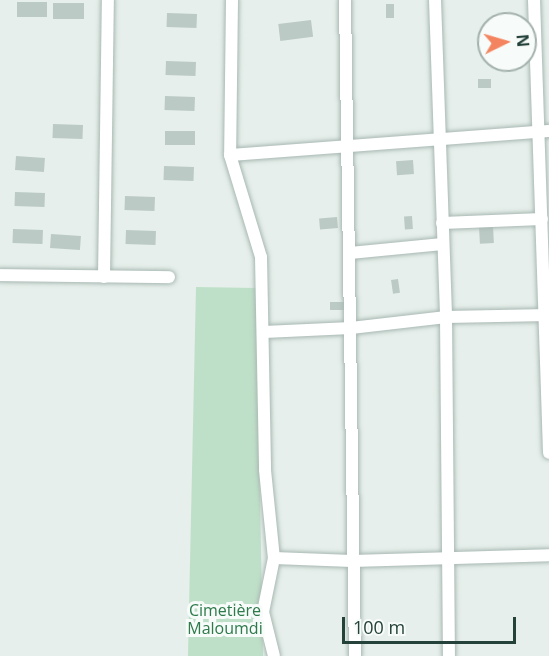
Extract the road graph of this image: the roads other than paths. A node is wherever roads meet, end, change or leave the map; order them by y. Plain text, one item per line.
1 (108, 0) edge
2 (232, 0) edge
3 (345, 0) edge
4 (435, 0) edge
5 (534, 0) edge
6 (543, 57) edge
7 (544, 131) edge
8 (438, 137) junction
9 (347, 145) junction
10 (230, 155) junction
11 (442, 223) junction
12 (544, 226) edge
13 (443, 244) junction
14 (350, 253) junction
15 (0, 275) edge
16 (104, 277) junction
17 (169, 277) dead end
18 (547, 315) edge
19 (446, 317) junction
20 (351, 328) junction
21 (264, 332) junction
22 (548, 412) edge
23 (549, 453) edge
24 (549, 555) edge
25 (448, 557) junction
26 (274, 558) junction
27 (351, 561) junction
28 (274, 656) edge
29 (355, 656) edge
30 (448, 656) edge

1 - 16 street
2 - 10 street
3 - 9 street
4 - 8 street
5 - 6 street
6 - 7 street
7 - 8 street
7 - 12 street
8 - 9 street
8 - 11 street
9 - 10 street
9 - 14 street
10 - 21 street
11 - 12 street
11 - 13 street
12 - 18 street
13 - 14 street
13 - 19 street
14 - 20 street
15 - 16 street
16 - 17 street
18 - 19 street
18 - 22 street
19 - 20 street
19 - 25 street
20 - 21 street
20 - 27 street
21 - 26 street
22 - 23 street
24 - 25 street
25 - 27 street
25 - 30 street
26 - 27 street
26 - 28 street
27 - 29 street

